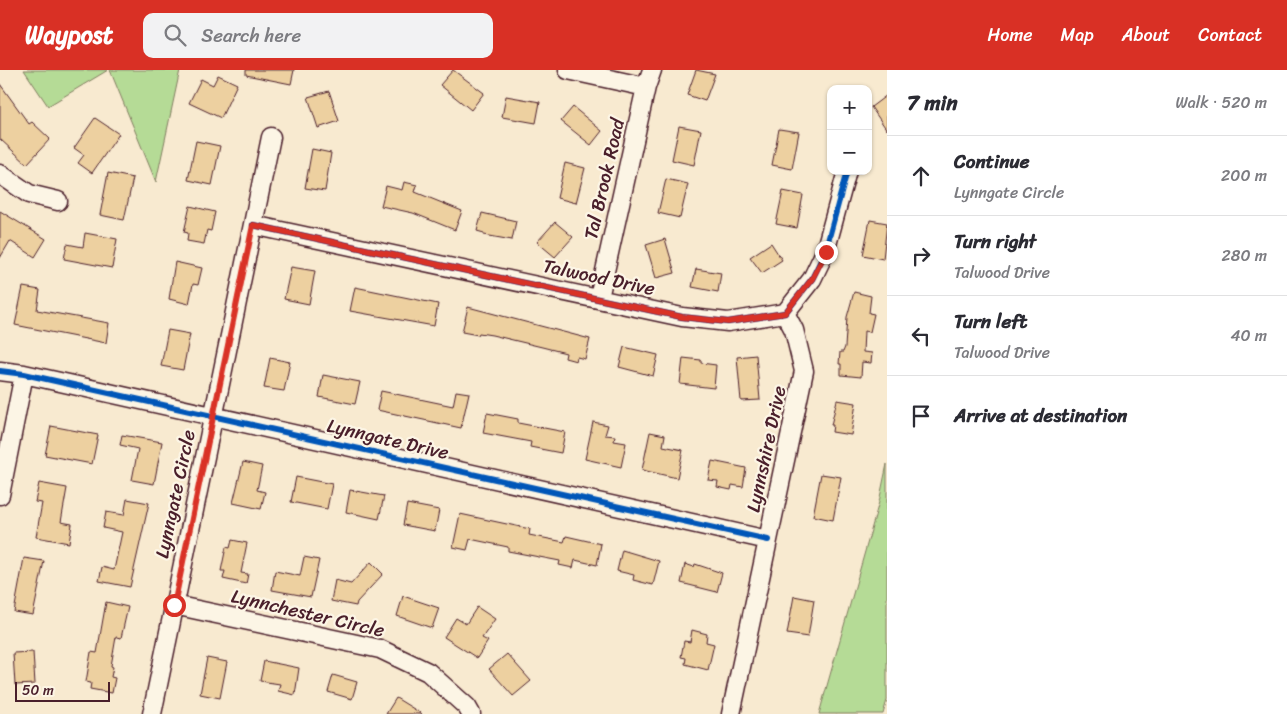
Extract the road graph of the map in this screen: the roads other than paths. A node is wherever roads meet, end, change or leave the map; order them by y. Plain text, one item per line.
1 (568, 70) edge
2 (652, 70) edge
3 (646, 87) junction
4 (271, 137) dead end
5 (0, 174) edge
6 (845, 175) edge
7 (58, 201) dead end
8 (253, 225) junction
9 (599, 298) junction
10 (785, 313) junction
11 (0, 371) edge
12 (24, 374) junction
13 (213, 416) junction
14 (0, 495) edge
15 (768, 540) junction
16 (174, 605) junction
17 (152, 714) edge
18 (472, 714) edge
19 (731, 714) edge

1 - 3 street
2 - 3 street, Tal Brook Road
3 - 9 street, Tal Brook Road
4 - 8 street, Lynngate Circle
5 - 7 street
6 - 10 street
8 - 9 street, Talwood Drive
8 - 13 street, Lynngate Circle
9 - 10 street, Talwood Drive
10 - 15 street, Lynnshire Drive
11 - 12 street, Lynngate Drive
12 - 13 street, Lynngate Drive
12 - 14 street
13 - 15 street, Lynngate Drive
13 - 16 street, Lynngate Circle
15 - 19 street, Lynnshire Drive
16 - 17 street, Lynngate Circle
16 - 18 street, Lynnchester Circle

